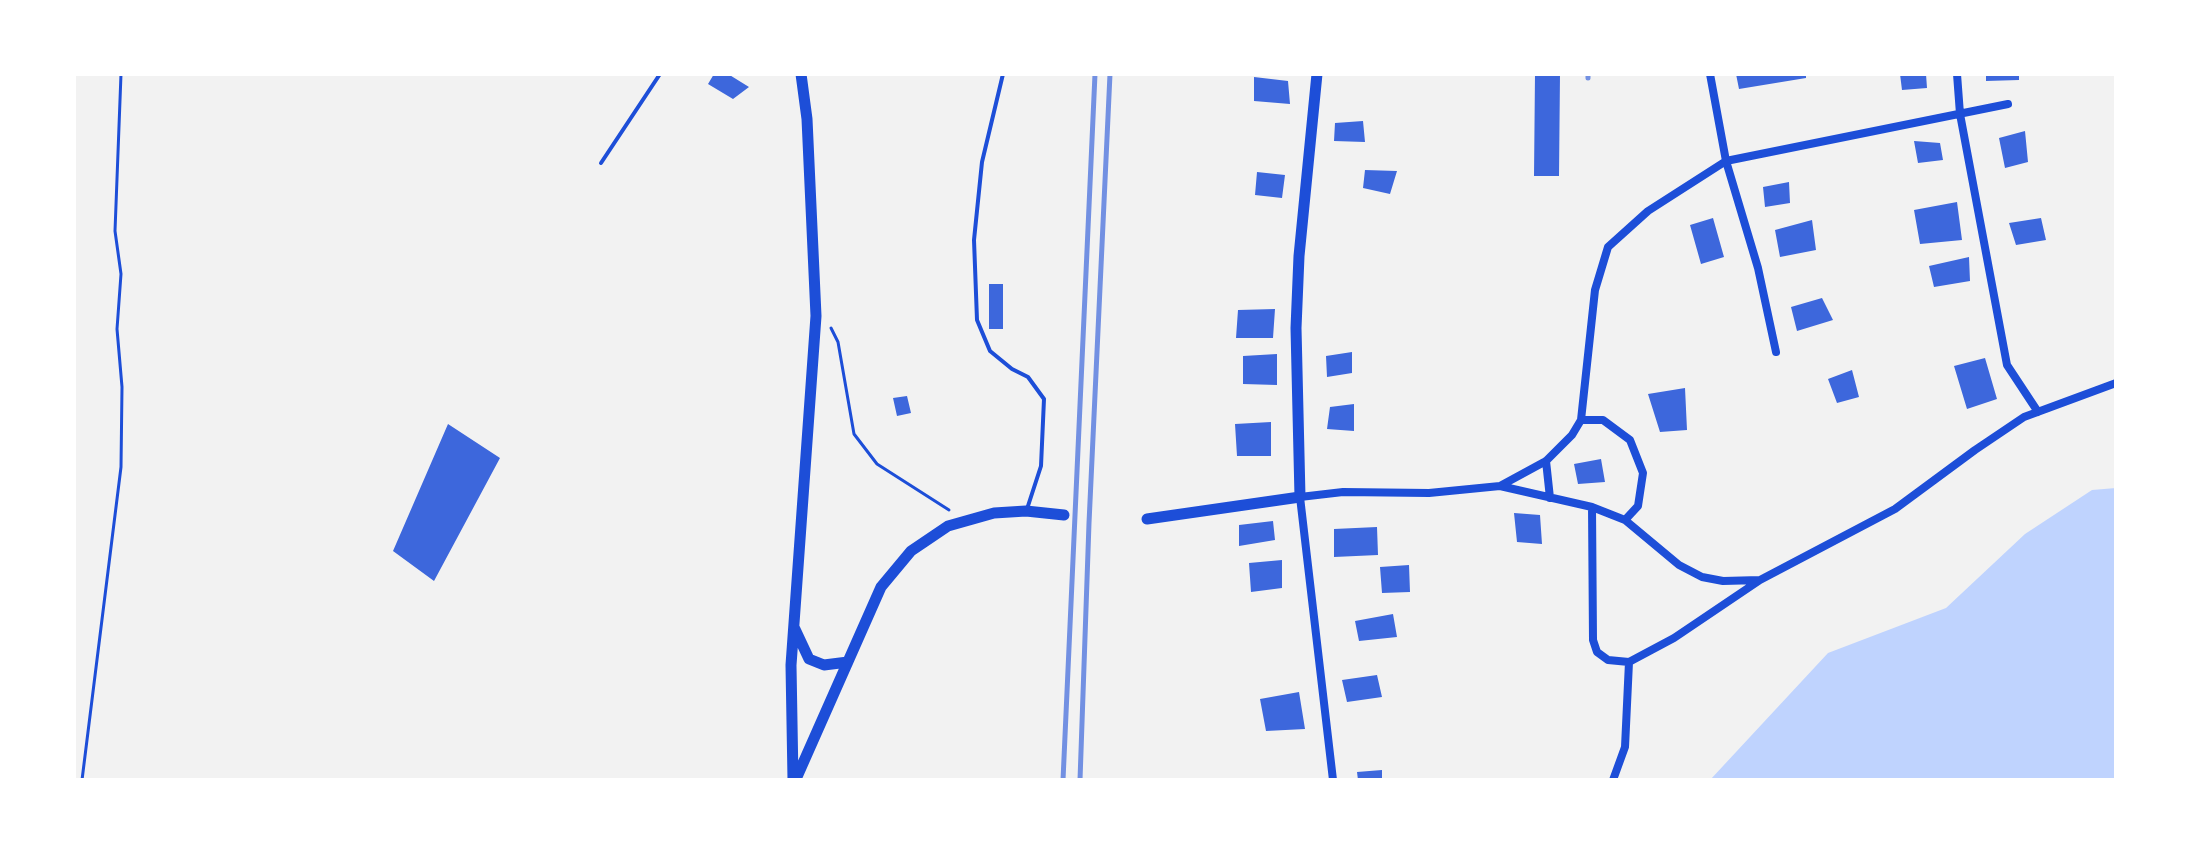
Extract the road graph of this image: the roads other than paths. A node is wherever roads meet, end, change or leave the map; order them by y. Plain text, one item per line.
1 (660, 74) edge
2 (801, 74) edge
3 (1003, 74) edge
4 (1317, 74) edge
5 (1710, 74) edge
6 (1957, 74) edge
7 (2008, 104) dead end
8 (1960, 114) junction
9 (1726, 161) junction
10 (601, 163) dead end
11 (1776, 352) dead end
12 (2116, 383) edge
13 (2038, 412) junction
14 (1581, 420) junction
15 (1546, 461) junction
16 (1500, 486) junction
17 (1300, 497) junction
18 (1550, 498) junction
19 (1592, 507) junction
20 (1026, 511) junction
21 (1064, 515) dead end
22 (1147, 519) dead end
23 (1625, 520) junction
24 (1760, 580) junction
25 (794, 627) junction
26 (848, 662) junction
27 (1629, 662) junction
28 (794, 780) edge
29 (1333, 780) edge
30 (1613, 780) edge

1 - 10 lane
2 - 25 street
3 - 20 lane
4 - 17 street
5 - 9 street
6 - 8 street
7 - 8 street
8 - 9 street
8 - 13 street
9 - 11 street
9 - 14 street
12 - 13 street
13 - 24 street
14 - 15 street
14 - 23 street
15 - 16 street
15 - 18 street
16 - 17 street
16 - 18 street
17 - 22 street
17 - 29 street
18 - 19 street
19 - 23 street
19 - 27 street
20 - 21 street
20 - 26 street
23 - 24 street
24 - 27 street
25 - 26 street
25 - 28 street
26 - 28 street
27 - 30 street

